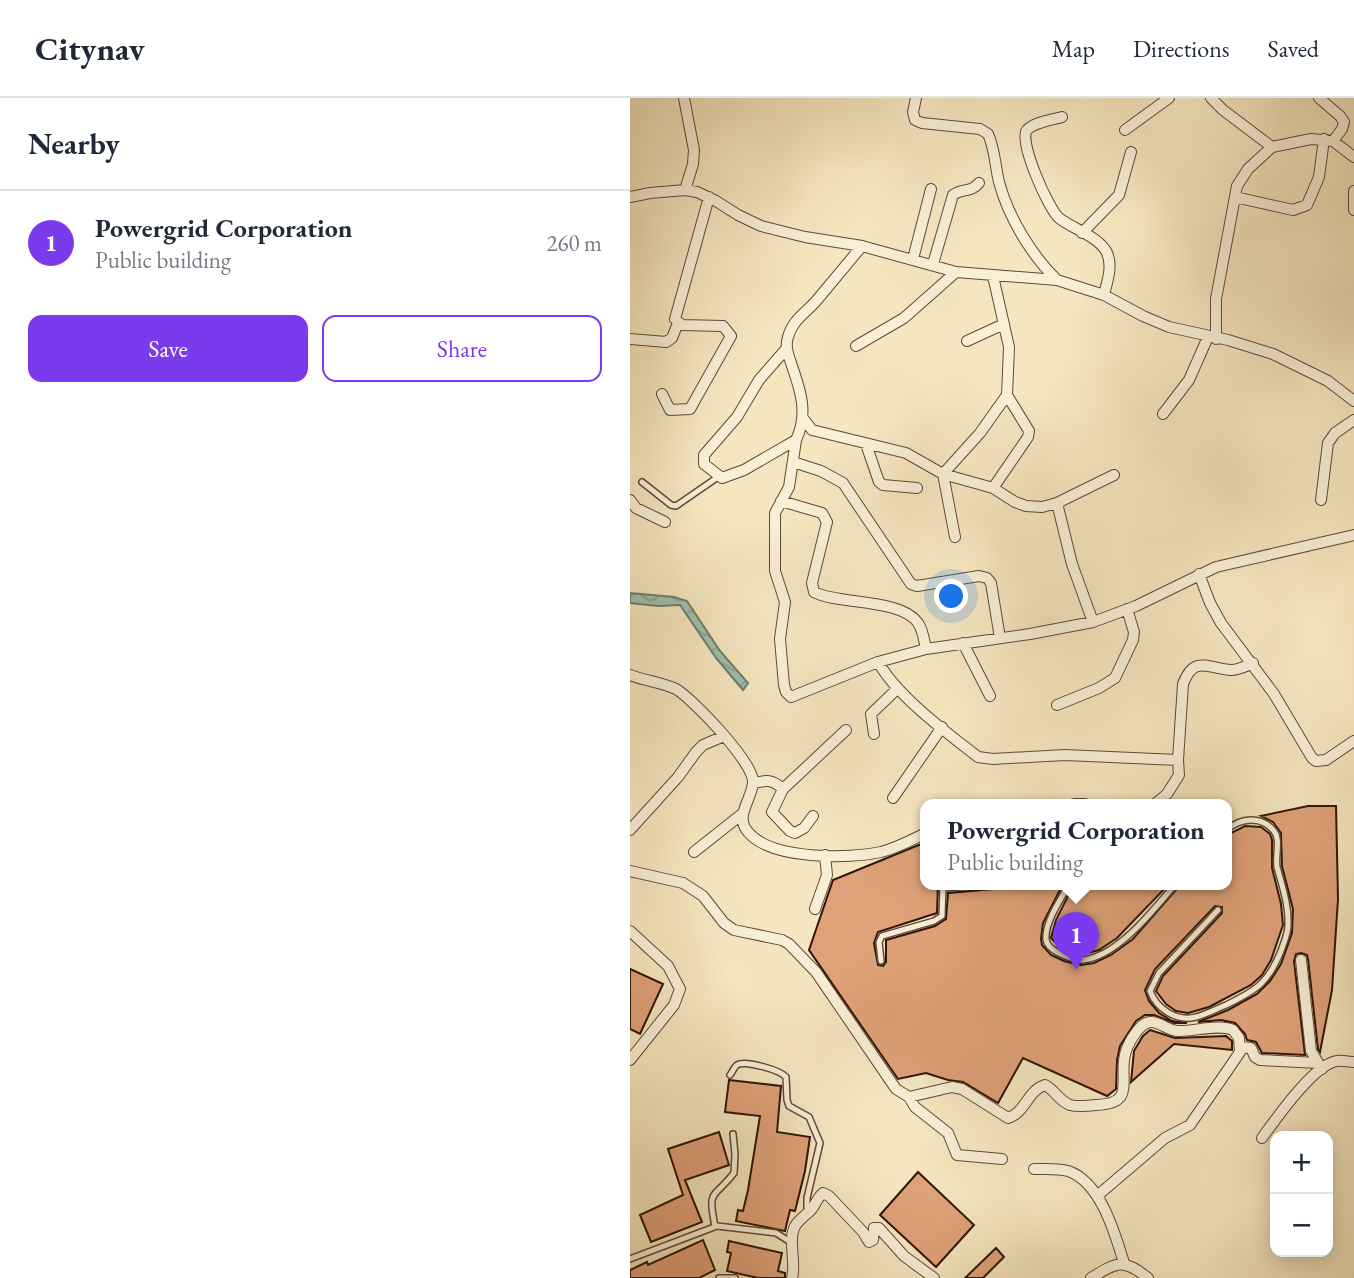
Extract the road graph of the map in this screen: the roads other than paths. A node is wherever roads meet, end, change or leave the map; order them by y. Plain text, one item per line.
1 (684, 98) edge
2 (916, 98) edge
3 (1169, 98) edge
4 (1211, 98) edge
5 (1324, 100) edge
6 (1062, 117) dead end
7 (1125, 130) dead end
8 (1328, 140) junction
9 (1272, 148) junction
10 (1131, 152) dead end
11 (1354, 156) edge
12 (979, 183) dead end
13 (931, 188) dead end
14 (685, 190) junction
15 (1354, 191) edge
16 (630, 197) edge
17 (709, 197) junction
18 (1235, 197) junction
19 (1354, 209) edge
20 (1082, 233) junction
21 (862, 246) junction
22 (913, 259) junction
23 (933, 264) junction
24 (956, 272) junction
25 (993, 276) junction
26 (1057, 280) junction
27 (1104, 295) junction
28 (678, 323) junction
29 (1004, 324) junction
30 (1212, 338) junction
31 (630, 339) edge
32 (967, 341) dead end
33 (856, 346) dead end
34 (786, 349) junction
35 (662, 394) dead end
36 (1007, 395) junction
37 (1353, 396) edge
38 (1163, 414) dead end
39 (803, 418) junction
40 (1354, 421) edge
41 (796, 440) junction
42 (866, 444) junction
43 (793, 462) junction
44 (943, 474) junction
45 (1114, 475) dead end
46 (718, 477) junction
47 (642, 482) dead end
48 (917, 488) dead end
49 (993, 488) junction
50 (630, 500) edge
51 (1321, 500) dead end
52 (781, 501) junction
53 (1057, 503) junction
54 (665, 522) dead end
55 (1354, 535) edge
56 (955, 537) dead end
57 (1199, 574) junction
58 (1127, 609) junction
59 (1093, 622) junction
60 (1000, 638) junction
61 (963, 643) junction
62 (926, 649) junction
63 (878, 662) junction
64 (1253, 663) junction
65 (633, 680) edge
66 (897, 689) junction
67 (990, 696) dead end
68 (1057, 705) dead end
69 (942, 727) junction
70 (846, 730) dead end
71 (874, 734) dead end
72 (724, 736) junction
73 (1354, 741) edge
74 (1178, 760) junction
75 (753, 783) junction
76 (783, 789) junction
77 (893, 798) dead end
78 (1161, 799) edge
79 (742, 814) junction
80 (813, 816) dead end
81 (1232, 827) edge
82 (630, 830) edge
83 (920, 836) edge
84 (694, 852) dead end
85 (825, 856) junction
86 (630, 871) edge
87 (944, 890) edge
88 (1065, 890) edge
89 (1170, 890) edge
90 (816, 909) dead end
91 (1218, 910) dead end
92 (630, 931) edge
93 (1301, 960) dead end
94 (881, 961) dead end
95 (630, 1042) edge
96 (1241, 1047) junction
97 (640, 1048) junction
98 (630, 1059) edge
99 (1354, 1062) edge
100 (1320, 1066) junction
101 (730, 1075) dead end
102 (909, 1097) junction
103 (733, 1134) dead end
104 (1262, 1138) dead end
105 (1002, 1159) dead end
106 (1034, 1169) dead end
107 (1097, 1196) junction
108 (807, 1213) junction
109 (715, 1226) junction
110 (792, 1243) junction
111 (630, 1259) edge
112 (1124, 1263) junction
113 (719, 1278) edge
114 (735, 1278) edge
115 (792, 1278) edge
116 (934, 1278) edge
117 (1091, 1278) edge
118 (1149, 1278) edge

1 - 14 street
2 - 26 street
3 - 7 street
4 - 9 street
5 - 8 street
6 - 20 street
8 - 9 street
8 - 11 street
8 - 18 street
9 - 18 street
10 - 20 street
12 - 23 street
13 - 22 street
14 - 16 street
14 - 17 street
15 - 19 street
17 - 21 street
17 - 28 street
18 - 30 street
20 - 27 street
21 - 22 street
21 - 34 street
22 - 23 street
23 - 24 street
24 - 25 street
24 - 33 street
25 - 26 street
25 - 29 street
26 - 27 street
27 - 30 street
28 - 31 street
28 - 35 street
29 - 32 street
29 - 36 street
30 - 37 street
30 - 38 street
34 - 39 street
34 - 46 street
36 - 44 street
36 - 49 street
39 - 41 street
39 - 42 street
40 - 51 street
41 - 43 street
41 - 46 street
42 - 44 street
42 - 48 street
43 - 52 street
43 - 60 street
44 - 49 street
44 - 56 street
45 - 53 street
46 - 47 lane
49 - 53 street
50 - 54 street
52 - 62 street
52 - 63 street
53 - 59 street
55 - 57 street
57 - 58 street
57 - 64 street
58 - 59 street
58 - 68 street
59 - 60 street
60 - 61 street
61 - 62 street
61 - 67 street
62 - 63 street
63 - 66 street
64 - 73 street
64 - 74 street
65 - 72 street
66 - 69 street
66 - 71 street
69 - 74 street
69 - 77 street
70 - 76 street
72 - 75 street
72 - 82 street
74 - 78 street
75 - 76 street
75 - 79 street
76 - 80 street
79 - 84 street
79 - 85 street
81 - 91 lane
83 - 85 street
85 - 90 street
86 - 102 street
87 - 94 lane
88 - 89 lane
92 - 97 street
93 - 100 street
95 - 97 lane
96 - 100 street
96 - 102 street
96 - 107 street
97 - 98 street
99 - 100 street
100 - 104 street
101 - 108 lane
102 - 105 street
103 - 109 lane
106 - 107 street
107 - 112 street
108 - 110 street
108 - 116 street
109 - 110 lane
109 - 111 lane
110 - 115 street
112 - 117 street
112 - 118 street
113 - 114 lane

